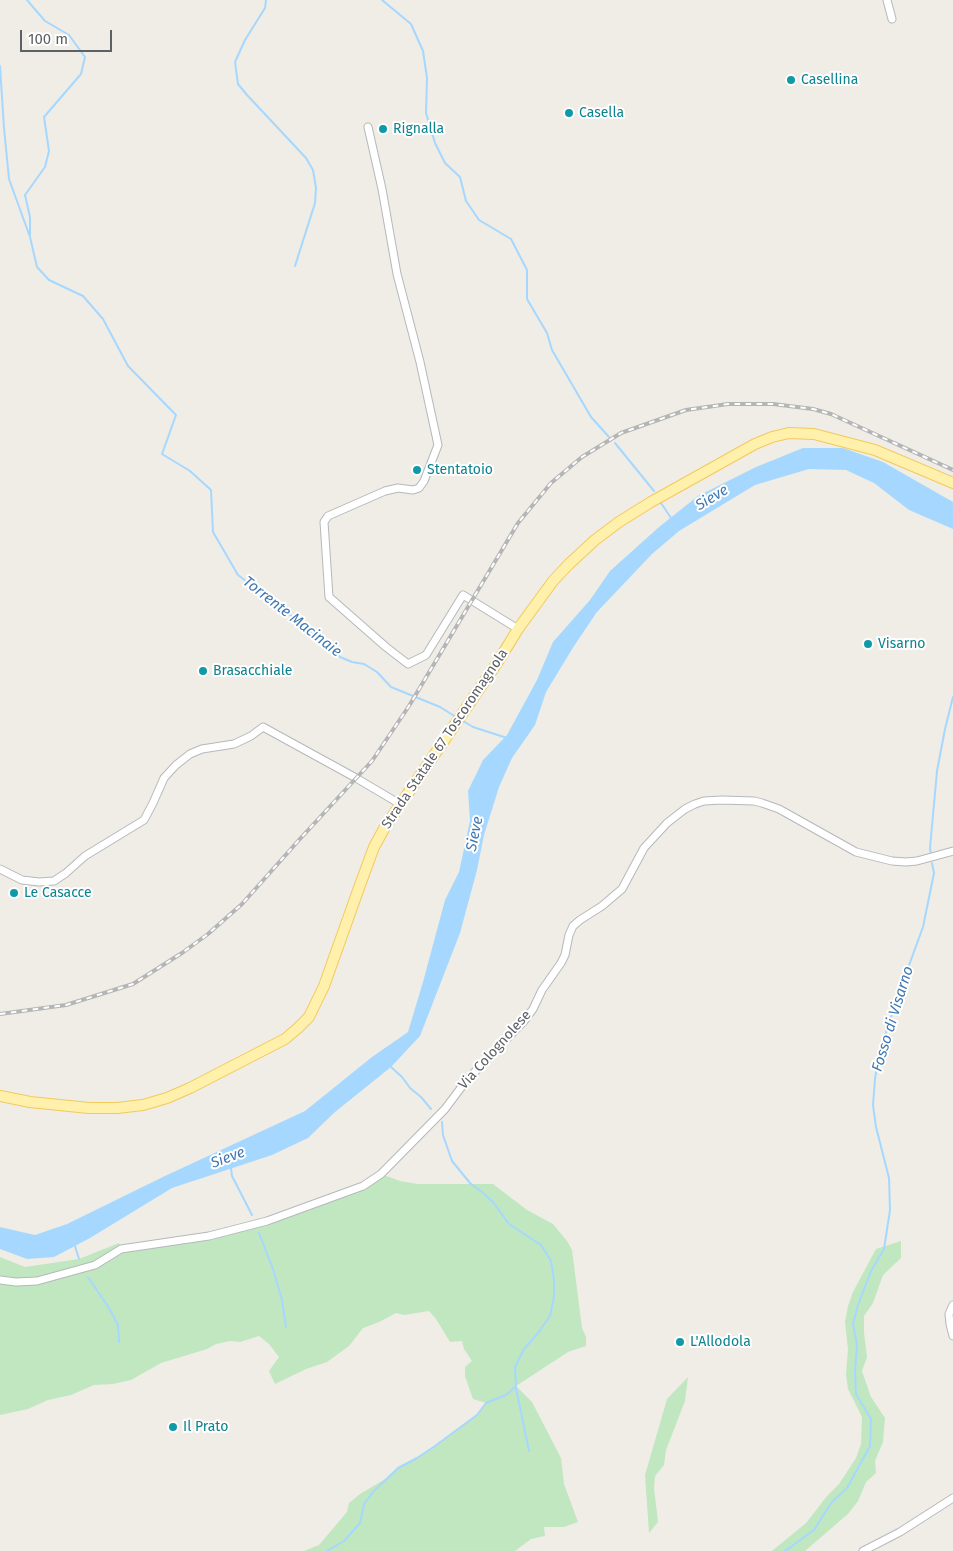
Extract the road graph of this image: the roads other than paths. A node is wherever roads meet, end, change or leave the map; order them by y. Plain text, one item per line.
1 (887, 0) edge
2 (892, 19) dead end
3 (368, 127) dead end
4 (953, 483) edge
5 (518, 629) junction
6 (400, 804) junction
7 (953, 851) edge
8 (0, 869) edge
9 (0, 1096) edge
10 (0, 1280) edge
11 (953, 1305) edge
12 (953, 1336) edge
13 (953, 1498) edge
14 (863, 1551) edge

1 - 2 street
3 - 5 street
4 - 5 main road, Strada Statale 67 Toscoromagnola
5 - 6 main road, Strada Statale 67 Toscoromagnola
6 - 8 street
6 - 9 main road, Strada Statale 67 Toscoromagnola
7 - 10 street, Via Colognolese
11 - 12 street
13 - 14 street

